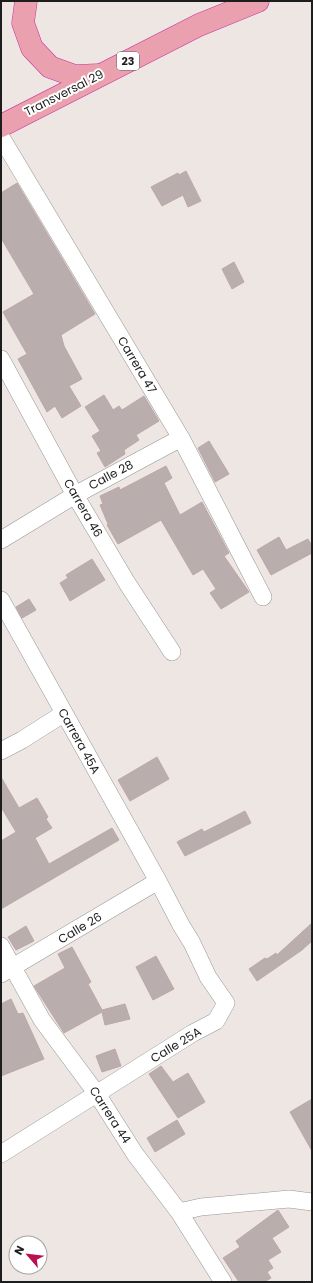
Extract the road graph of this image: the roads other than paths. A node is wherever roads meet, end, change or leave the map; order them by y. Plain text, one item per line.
1 (26, 1) edge
2 (258, 1) edge
3 (101, 75) junction
4 (1, 126) edge
5 (1, 137) edge
6 (1, 359) edge
7 (181, 438) junction
8 (74, 495) junction
9 (1, 540) edge
10 (263, 597) dead end
11 (1, 600) edge
12 (172, 652) dead end
13 (63, 714) junction
14 (1, 751) edge
15 (158, 881) junction
16 (1, 946) edge
17 (7, 971) edge
18 (97, 1094) junction
19 (1, 1154) edge
20 (312, 1202) edge
21 (179, 1212) junction
22 (223, 1282) edge

1 - 3 highway
2 - 3 highway, Transversal 29 / 23
3 - 4 highway, Transversal 29 / 23
5 - 7 street, Carrera 47
6 - 8 street, Carrera 46
7 - 8 street, Calle 28
7 - 10 street, Carrera 47
8 - 9 street, Calle 28
8 - 12 street, Carrera 46
11 - 13 street, Carrera 45A
13 - 14 street
13 - 15 street, Carrera 45A
15 - 17 street, Calle 26
15 - 18 street, Calle 25A
16 - 17 street, Carrera 44
17 - 18 street, Carrera 44
18 - 19 street, Calle 25A
18 - 21 street, Carrera 44
20 - 21 street
21 - 22 street, Carrera 44

